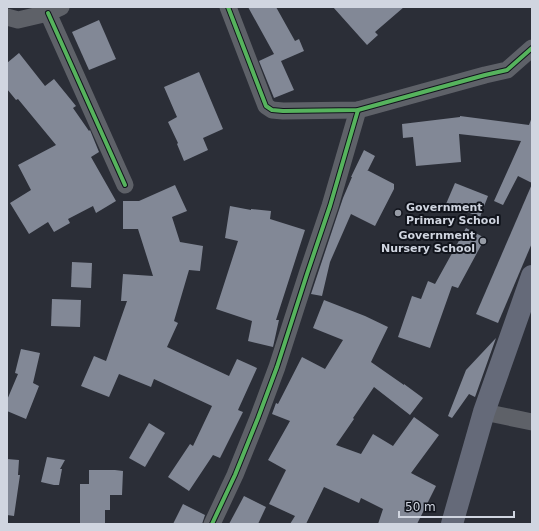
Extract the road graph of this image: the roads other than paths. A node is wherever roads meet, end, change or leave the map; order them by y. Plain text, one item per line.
1 (228, 7) edge
2 (55, 10) edge
3 (7, 17) edge
4 (532, 48) edge
5 (358, 110) junction
6 (125, 185) dead end
7 (532, 276) edge
8 (484, 412) junction
9 (532, 422) edge
10 (212, 524) edge
11 (452, 524) edge

1 - 5 street
2 - 3 street
2 - 6 street
4 - 5 street
5 - 10 street
7 - 8 highway
8 - 9 street
8 - 11 highway

